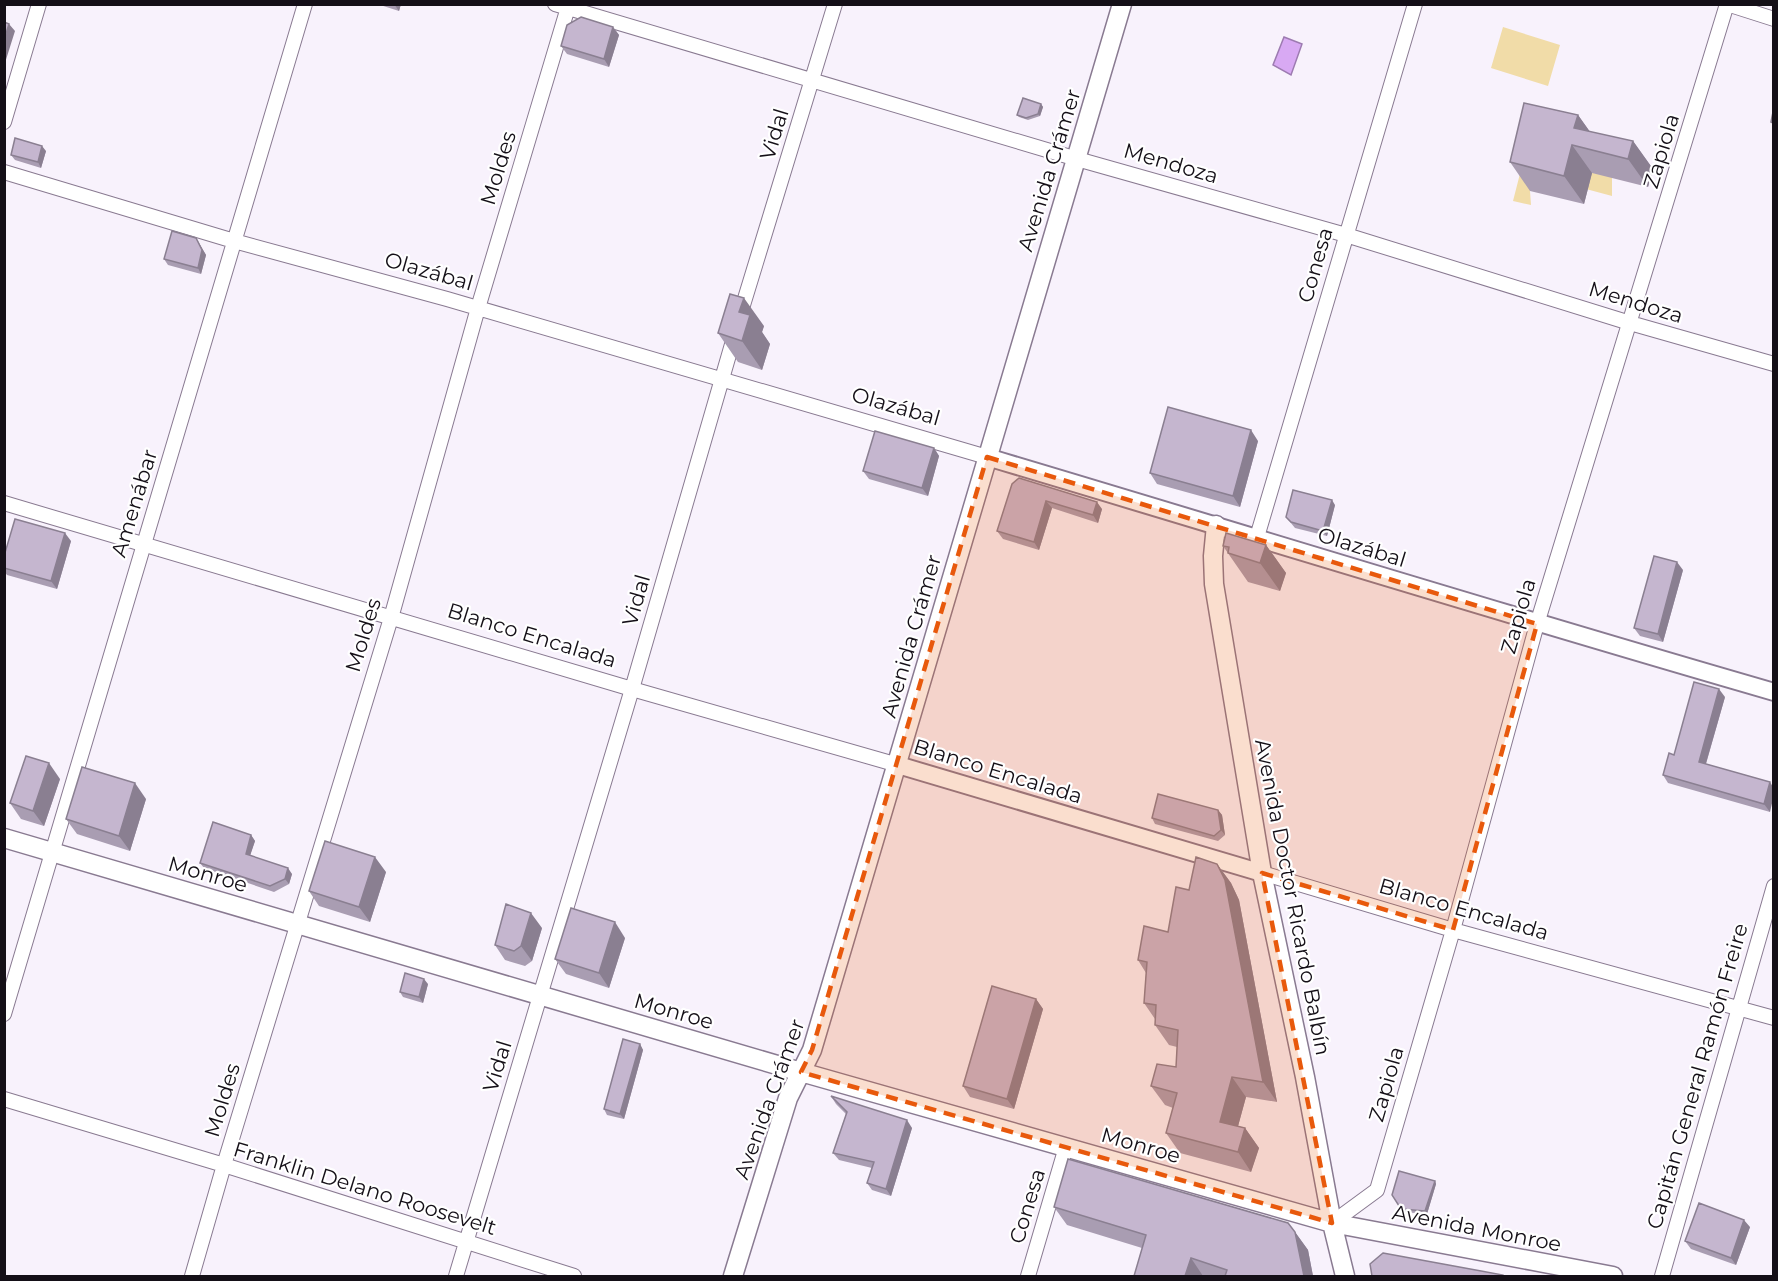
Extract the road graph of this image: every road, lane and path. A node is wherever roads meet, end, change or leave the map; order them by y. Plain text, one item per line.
1 (39, 4) edge
2 (305, 4) edge
3 (835, 4) edge
4 (1122, 4) edge
5 (1415, 4) edge
6 (1727, 5) edge
7 (564, 6) edge
8 (1773, 19) edge
9 (812, 80) junction
10 (4, 122) edge
11 (1077, 159) junction
12 (4, 172) edge
13 (1346, 235) junction
14 (234, 241) junction
15 (478, 308) junction
16 (1630, 323) junction
17 (1773, 364) edge
18 (721, 379) junction
19 (987, 457) junction
20 (4, 503) edge
21 (1216, 525) junction
22 (1257, 537) junction
23 (144, 544) junction
24 (391, 618) junction
25 (1537, 624) junction
26 (632, 689) junction
27 (1773, 692) edge
28 (898, 765) junction
29 (4, 838) edge
30 (54, 853) junction
31 (1262, 873) junction
32 (1773, 886) edge
33 (298, 924) junction
34 (1453, 930) junction
35 (540, 995) junction
36 (1739, 1008) junction
37 (4, 1014) edge
38 (1773, 1018) edge
39 (801, 1072) junction
40 (4, 1100) edge
41 (1066, 1147) junction
42 (224, 1166) junction
43 (1332, 1223) junction
44 (466, 1241) junction
45 (192, 1276) edge
46 (456, 1276) edge
47 (574, 1276) edge
48 (733, 1276) edge
49 (1028, 1276) edge
50 (1345, 1276) edge
51 (1613, 1276) edge
52 (1662, 1276) edge

1 - 10 street
2 - 14 street, Amenábar
3 - 9 street, Vidal
4 - 11 main road, Avenida Crámer
5 - 13 street, Conesa
6 - 8 street
6 - 16 street, Zapiola
7 - 9 street, Mendoza
7 - 15 street, Moldes
9 - 11 street, Mendoza
9 - 18 street, Vidal
11 - 13 street, Mendoza
11 - 19 main road, Avenida Crámer
12 - 14 street, Olazábal
13 - 16 street, Mendoza
13 - 22 street, Conesa
14 - 15 street, Olazábal
14 - 23 street, Amenábar
15 - 18 street, Olazábal
15 - 24 street, Moldes
16 - 17 street, Mendoza
16 - 25 street, Zapiola
18 - 19 street, Olazábal
18 - 26 street, Vidal
19 - 21 street, Olazábal
19 - 28 main road, Avenida Crámer
20 - 23 street, Blanco Encalada
21 - 22 street, Olazábal
21 - 31 main road, Avenida Doctor Ricardo Balbín
22 - 25 street, Olazábal
23 - 24 street, Blanco Encalada
23 - 30 street, Amenábar
24 - 26 street, Blanco Encalada
24 - 33 street, Moldes
25 - 27 street, Olazábal
25 - 34 street, Zapiola
26 - 28 street, Blanco Encalada
26 - 35 street, Vidal
28 - 31 street, Blanco Encalada
28 - 39 main road, Avenida Crámer
29 - 30 main road, Monroe
30 - 33 main road, Monroe
30 - 37 street, Amenábar
31 - 34 street, Blanco Encalada
31 - 43 main road, Avenida Doctor Ricardo Balbín
32 - 36 street, Capitán General Ramón Freire
33 - 35 main road, Monroe
33 - 42 street, Moldes
34 - 36 street, Blanco Encalada
34 - 43 street, Zapiola
35 - 39 main road, Monroe
35 - 44 street, Vidal
36 - 38 street, Blanco Encalada
36 - 52 street, Capitán General Ramón Freire
39 - 41 main road, Monroe
39 - 48 main road, Avenida Crámer
40 - 42 street, Franklin Delano Roosevelt
41 - 43 main road, Monroe
41 - 49 street, Conesa
42 - 44 street, Franklin Delano Roosevelt
42 - 45 street, Moldes
43 - 50 main road, Avenida Doctor Ricardo Balbín
43 - 51 main road, Avenida Monroe
44 - 46 street, Vidal
44 - 47 street, Franklin Delano Roosevelt

